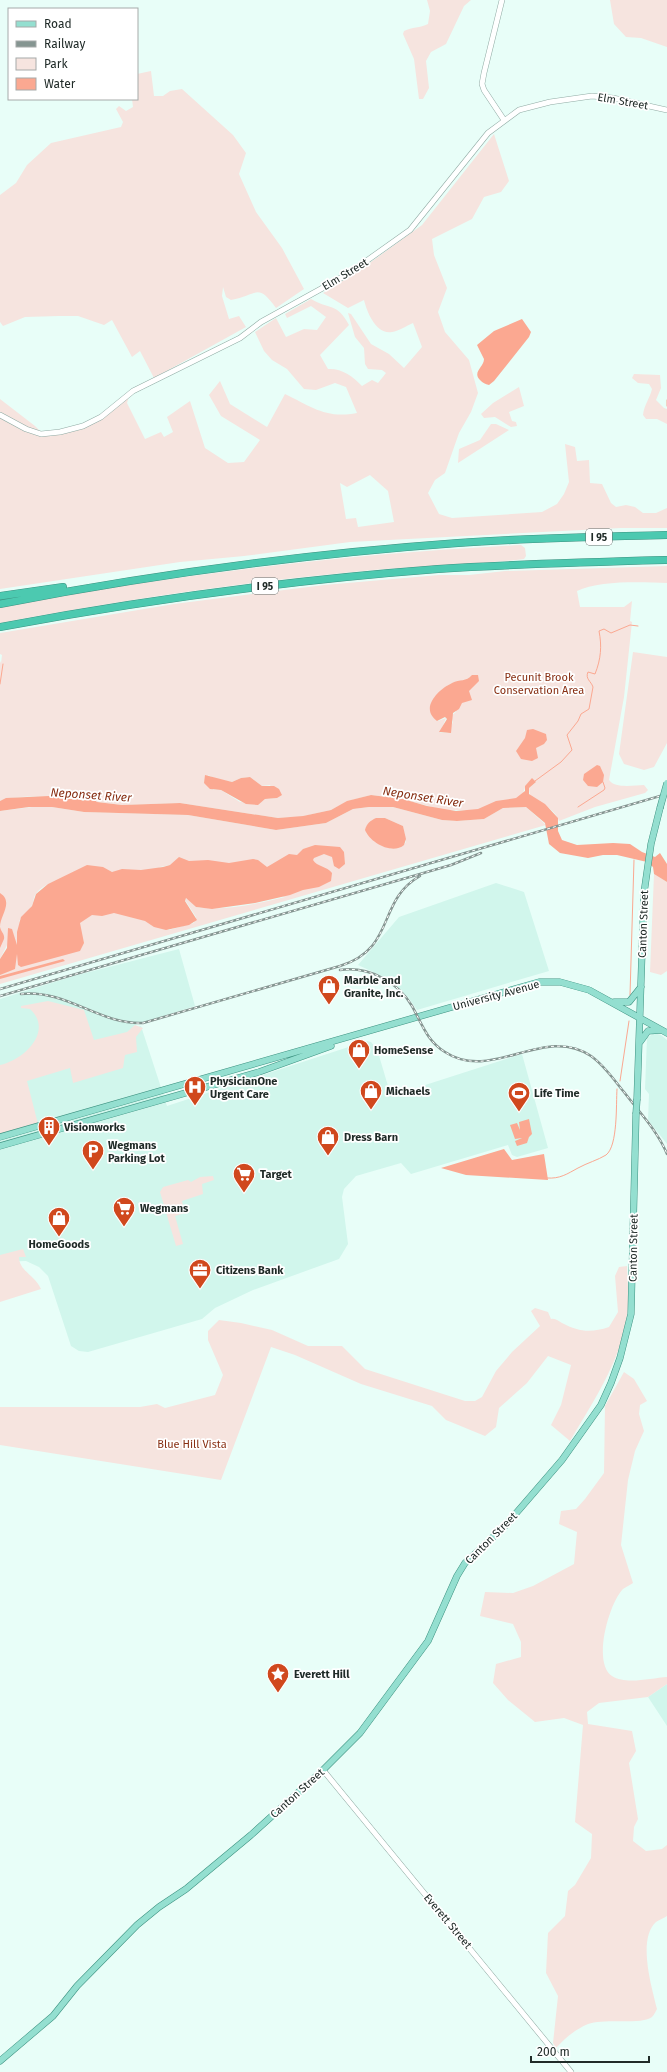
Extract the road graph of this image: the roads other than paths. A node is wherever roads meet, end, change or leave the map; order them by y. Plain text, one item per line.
1 (502, 0) edge
2 (667, 110) edge
3 (504, 120) junction
4 (0, 415) edge
5 (667, 535) edge
6 (667, 560) edge
7 (168, 575) junction
8 (0, 596) edge
9 (0, 604) edge
10 (0, 628) edge
11 (667, 783) edge
12 (641, 987) junction
13 (611, 1002) junction
14 (640, 1018) junction
15 (665, 1032) edge
16 (342, 1040) junction
17 (639, 1043) junction
18 (0, 1138) edge
19 (0, 1146) edge
20 (323, 1770) junction
21 (0, 2061) edge
22 (571, 2072) edge

1 - 3 street
2 - 3 street, Elm Street
3 - 4 street, Elm Street
5 - 7 highway, I 95
6 - 10 highway, I 95
7 - 8 highway
7 - 9 highway, I 95
11 - 12 main road, Canton Street, bridge
12 - 13 main road
12 - 14 main road, Canton Street
13 - 14 main road, University Avenue
13 - 16 main road, University Avenue
14 - 15 main road, University Avenue
14 - 17 main road, Canton Street
15 - 17 main road
16 - 18 main road, University Avenue
16 - 19 main road, University Avenue
17 - 20 main road, Canton Street, bridge
20 - 21 main road, Canton Street
20 - 22 street, Everett Street

